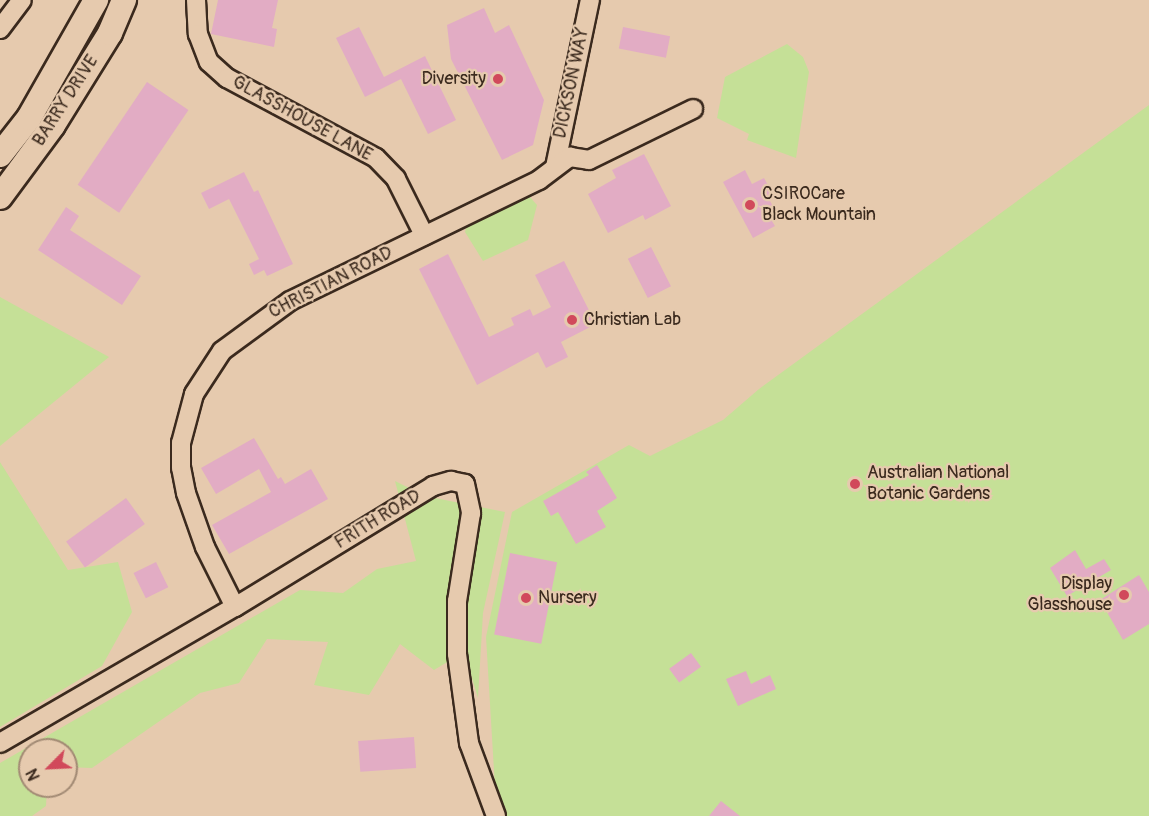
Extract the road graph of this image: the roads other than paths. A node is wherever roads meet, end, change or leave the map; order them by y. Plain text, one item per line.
1 (22, 0) edge
2 (96, 0) edge
3 (124, 0) edge
4 (196, 0) edge
5 (590, 0) edge
6 (0, 29) edge
7 (693, 109) dead end
8 (0, 155) edge
9 (555, 166) junction
10 (0, 197) edge
11 (424, 235) junction
12 (235, 607) junction
13 (0, 743) edge
14 (496, 816) edge

1 - 6 street
2 - 8 main road, BARRY DRIVE
3 - 10 main road, BARRY DRIVE
4 - 11 street, GLASSHOUSE LANE
5 - 9 street, DICKSON WAY
7 - 9 street, CHRISTIAN ROAD
9 - 11 street, CHRISTIAN ROAD
11 - 12 street, CHRISTIAN ROAD
12 - 13 street, FRITH ROAD
12 - 14 street, FRITH ROAD

